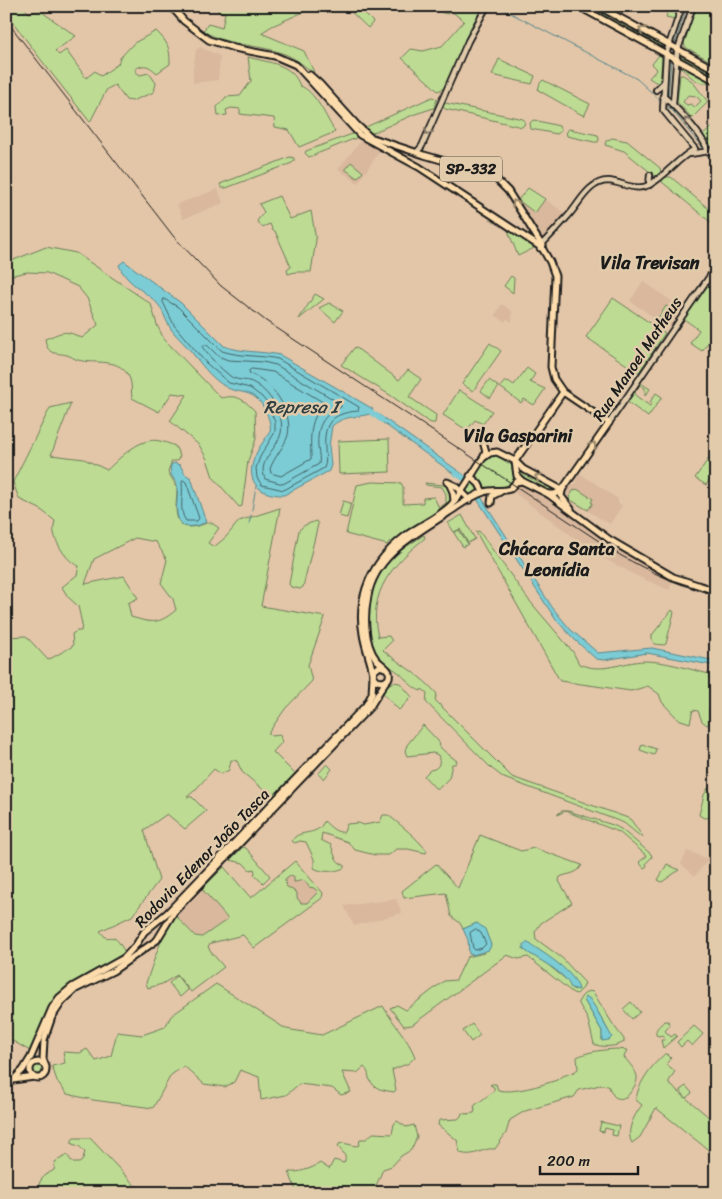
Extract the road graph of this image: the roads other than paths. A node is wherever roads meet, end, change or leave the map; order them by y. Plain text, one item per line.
1 (172, 6) edge
2 (487, 6) edge
3 (578, 6) edge
4 (598, 6) edge
5 (682, 6) edge
6 (693, 6) edge
7 (614, 15) junction
8 (610, 23) junction
9 (668, 45) junction
10 (678, 50) junction
11 (666, 54) junction
12 (678, 61) junction
13 (300, 69) junction
14 (716, 70) edge
15 (664, 81) junction
16 (715, 81) edge
17 (656, 90) dead end
18 (663, 96) junction
19 (673, 104) junction
20 (716, 150) edge
21 (700, 151) junction
22 (417, 152) junction
23 (424, 156) junction
24 (410, 162) junction
25 (419, 167) junction
26 (650, 175) dead end
27 (649, 185) junction
28 (537, 237) junction
29 (531, 242) junction
30 (541, 246) junction
31 (716, 266) edge
32 (563, 392) junction
33 (609, 423) junction
34 (484, 445) dead end
35 (483, 458) junction
36 (515, 461) junction
37 (523, 469) junction
38 (517, 473) junction
39 (470, 476) junction
40 (522, 481) junction
41 (466, 482) junction
42 (449, 483) junction
43 (461, 490) junction
44 (504, 490) junction
45 (562, 490) junction
46 (485, 492) junction
47 (548, 494) junction
48 (493, 495) junction
49 (470, 500) junction
50 (454, 501) junction
51 (491, 503) dead end
52 (440, 513) junction
53 (576, 515) junction
54 (436, 521) junction
55 (716, 591) edge
56 (386, 668) junction
57 (373, 675) junction
58 (386, 680) junction
59 (149, 926) junction
60 (143, 933) junction
61 (161, 934) junction
62 (149, 944) junction
63 (37, 1044) junction
64 (44, 1045) junction
65 (30, 1064) junction
66 (46, 1067) junction
67 (34, 1077) junction
68 (13, 1080) junction
69 (6, 1084) edge

1 - 13 main road, SP-332
2 -> 22 main road
3 - 8 main road
4 - 7 main road
5 - 9 main road
6 - 10 main road
7 - 8 main road
9 -> 7 main road
8 - 11 main road
9 - 10 main road
9 - 11 main road
10 - 12 main road
10 - 14 main road
11 - 12 main road
11 - 15 main road
12 - 16 main road
12 - 19 main road
13 - 22 main road, SP-332
13 - 24 main road, SP-332
15 - 17 main road
15 - 18 main road
18 - 19 main road
18 - 21 main road
21 -> 19 main road
20 - 21 main road
21 - 27 main road
22 - 23 main road, SP-332
22 - 24 main road
23 - 25 main road
28 -> 23 main road, SP-332
24 - 25 main road, SP-332
25 - 29 main road, SP-332
26 - 27 main road
27 - 30 main road
28 - 29 main road
28 - 30 main road, SP-332
29 - 30 main road, SP-332
30 - 32 main road
31 - 33 main road, Rua Manoel Matheus
32 - 33 main road
32 - 36 main road
45 -> 33 main road, Rua Manoel Matheus
34 - 35 main road
35 - 36 main road
35 - 39 main road, Rodovia Edenor João Tasca
36 - 37 main road
36 - 38 main road
37 - 38 main road
45 -> 37 main road
38 - 40 main road
39 - 41 main road, Rodovia Edenor João Tasca
39 - 46 main road
40 - 44 main road
40 - 47 main road
41 - 42 main road
41 - 43 main road, Rodovia Edenor João Tasca
42 - 43 main road
42 - 50 main road
43 - 49 main road
43 - 50 main road, Rodovia Edenor João Tasca
44 - 46 main road
44 - 48 main road
45 - 47 main road
45 - 53 main road
46 - 48 main road
46 - 49 main road
47 - 53 main road
48 - 51 main road
49 - 54 main road
50 - 52 main road, Rodovia Edenor João Tasca
52 - 54 main road
52 - 57 main road, Rodovia Edenor João Tasca
53 - 55 main road
54 - 56 main road
56 - 57 main road
56 - 58 main road
57 - 58 main road
57 - 59 main road, Rodovia Edenor João Tasca
58 - 61 main road, Rodovia Edenor João Tasca
59 - 60 main road, Rodovia Edenor João Tasca
59 - 61 main road
60 - 62 main road
60 - 63 main road, Rodovia Edenor João Tasca
61 - 62 main road, Rodovia Edenor João Tasca
62 - 64 main road, Rodovia Edenor João Tasca
63 - 64 main road
63 - 65 main road, Rodovia Edenor João Tasca
64 - 66 main road, Rodovia Edenor João Tasca
65 - 66 main road
65 - 67 main road
65 - 68 main road, Rodovia Edenor João Tasca
66 - 67 main road
67 - 68 main road
68 - 69 main road

